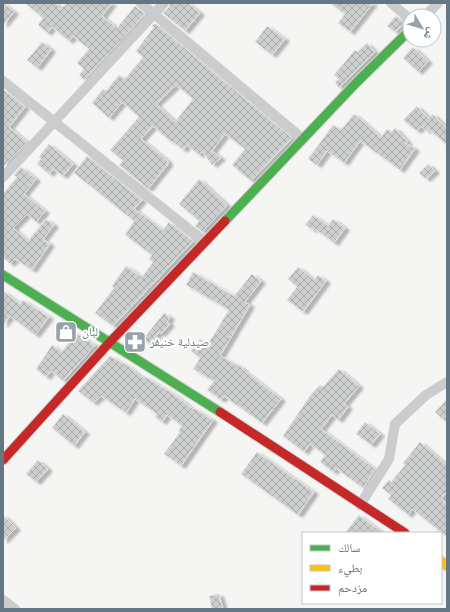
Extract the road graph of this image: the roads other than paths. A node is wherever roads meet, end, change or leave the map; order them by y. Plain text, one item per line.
1 (141, 3) edge
2 (164, 3) edge
3 (391, 3) edge
4 (402, 12) edge
5 (154, 14) junction
6 (402, 38) edge
7 (3, 81) edge
8 (54, 122) junction
9 (303, 139) junction
10 (3, 177) edge
11 (205, 242) junction
12 (3, 275) edge
13 (109, 344) junction
14 (447, 382) edge
15 (3, 460) edge
16 (360, 505) junction
17 (403, 532) edge
18 (3, 600) edge
19 (15, 609) edge

1 - 5 street
2 - 5 street
3 - 4 street
5 - 8 street
5 - 9 street
6 - 9 street
7 - 8 street
8 - 10 street
8 - 11 street
9 - 11 street
11 - 13 street
12 - 13 street
13 - 15 street
13 - 16 street
14 - 16 street
16 - 17 street
18 - 19 street

